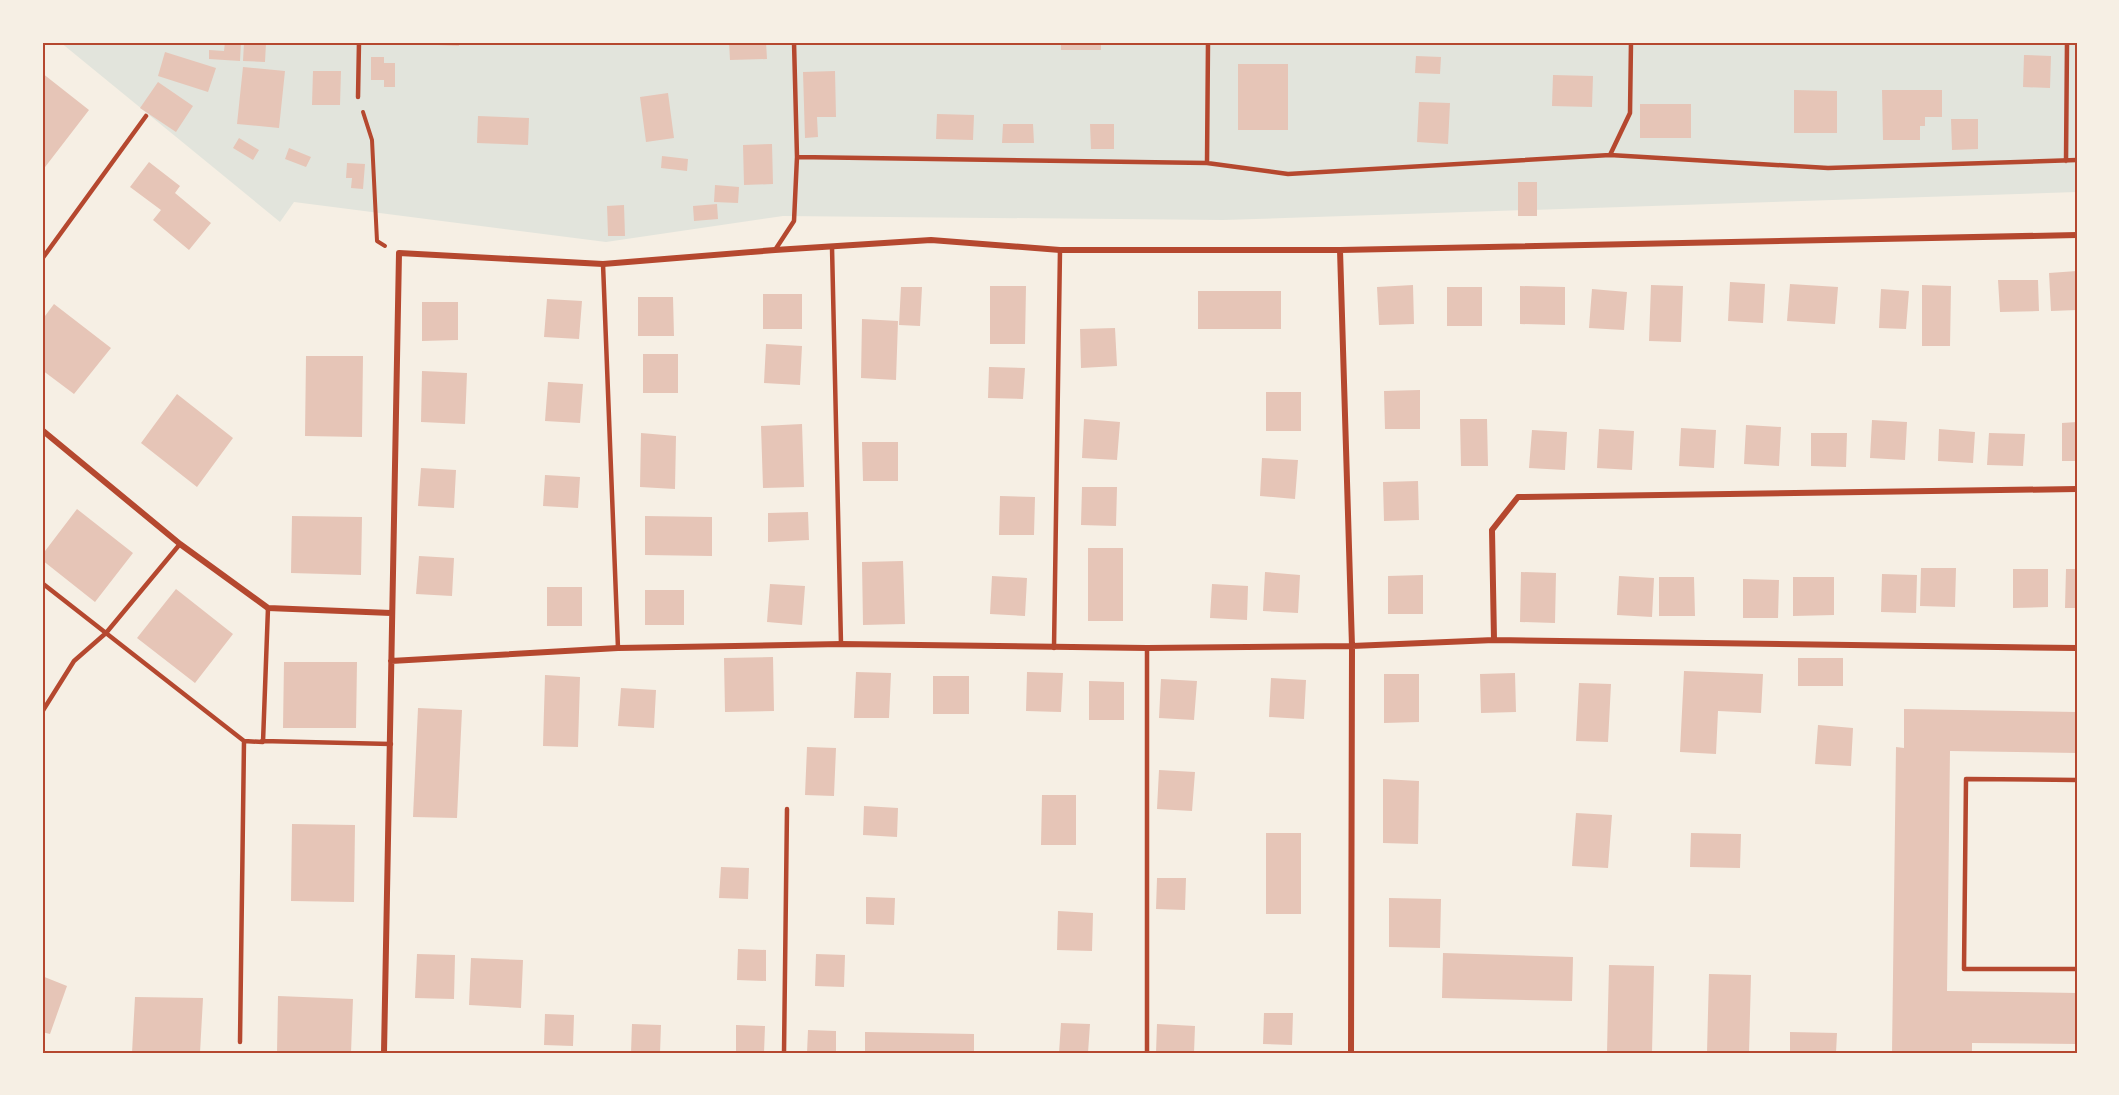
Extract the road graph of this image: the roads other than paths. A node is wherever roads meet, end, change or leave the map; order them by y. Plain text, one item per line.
1 (359, 42) edge
2 (794, 42) edge
3 (1208, 42) edge
4 (1631, 42) edge
5 (2067, 42) edge
6 (358, 97) road end
7 (146, 116) dead end
8 (1610, 155) junction
9 (797, 157) junction
10 (2077, 160) edge
11 (2066, 161) junction
12 (1207, 163) junction
13 (2077, 235) edge
14 (832, 247) junction
15 (775, 250) junction
16 (1059, 250) junction
17 (1340, 250) junction
18 (42, 259) edge
19 (603, 264) junction
20 (42, 430) edge
21 (2077, 489) edge
22 (180, 544) junction
23 (42, 583) edge
24 (268, 608) junction
25 (391, 613) junction
26 (106, 633) junction
27 (1494, 640) junction
28 (841, 644) junction
29 (1352, 646) junction
30 (618, 648) junction
31 (1054, 648) junction
32 (1147, 648) junction
33 (2077, 648) edge
34 (392, 661) junction
35 (42, 712) edge
36 (244, 741) junction
37 (263, 741) junction
38 (391, 744) junction
39 (2077, 780) edge
40 (787, 809) dead end
41 (2077, 969) edge
42 (240, 1042) dead end
43 (384, 1053) edge
44 (784, 1053) edge
45 (1147, 1053) edge
46 (1351, 1053) edge

1 - 6 lane
2 - 9 lane
3 - 12 lane
4 - 8 lane
5 - 11 lane
7 - 18 lane
8 - 11 lane
8 - 12 lane
9 - 12 lane
9 - 15 lane
10 - 11 lane
13 - 17 street
14 - 15 street
14 - 16 street
14 - 28 lane
15 - 19 street
16 - 17 street
16 - 31 lane
17 - 29 street
19 - 25 street
19 - 30 lane
20 - 22 street
21 - 27 street
22 - 24 street
22 - 26 lane
23 - 26 lane
24 - 25 street
24 - 37 lane
25 - 34 street
26 - 35 lane
26 - 36 lane
27 - 29 street
27 - 33 street
28 - 30 street
28 - 31 street
29 - 32 street
29 - 46 street
30 - 34 street
31 - 32 street
32 - 45 lane
34 - 38 street
36 - 37 lane
36 - 42 lane
37 - 38 lane
38 - 43 street
39 - 41 lane
40 - 44 lane

